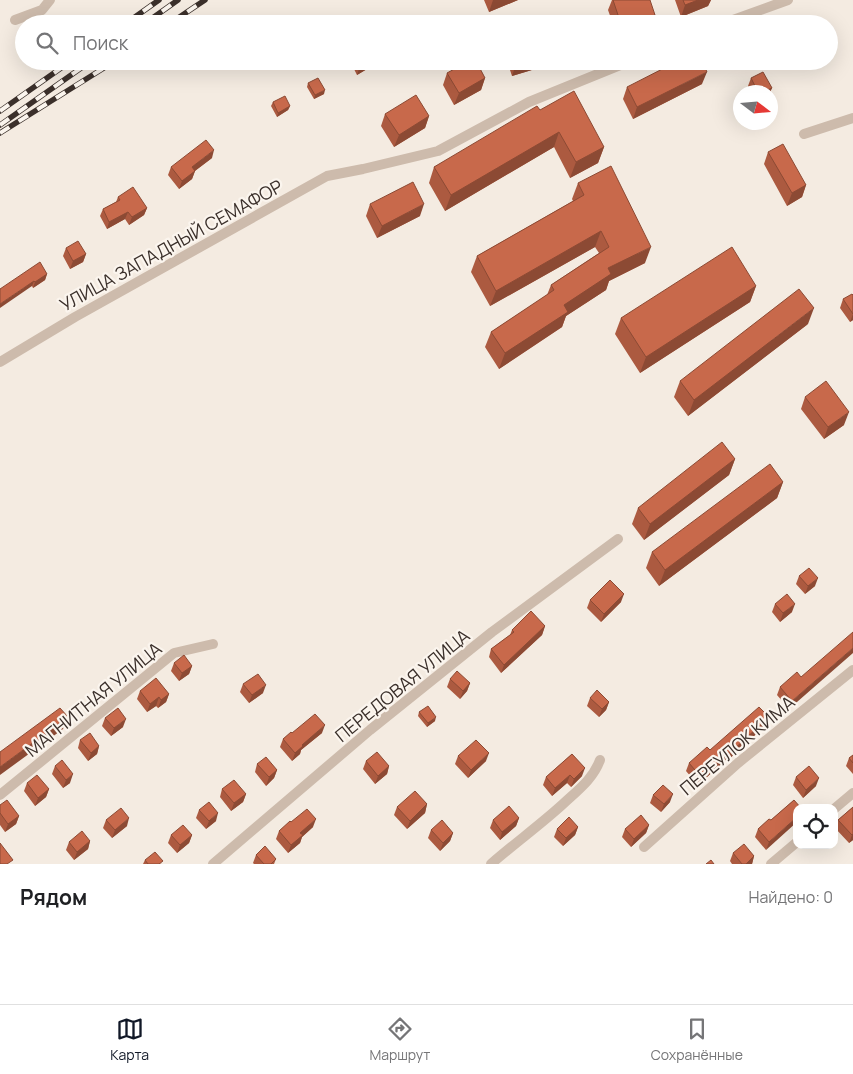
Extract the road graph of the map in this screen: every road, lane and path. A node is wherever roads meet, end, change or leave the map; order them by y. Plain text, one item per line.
1 (50, 0) edge
2 (788, 0) edge
3 (28, 15) edge
4 (747, 15) edge
5 (608, 70) edge
6 (853, 118) edge
7 (804, 134) dead end
8 (0, 362) edge
9 (618, 538) dead end
10 (213, 644) dead end
11 (853, 670) edge
12 (600, 760) dead end
13 (853, 793) edge
14 (0, 795) edge
15 (838, 806) edge
16 (793, 845) edge
17 (644, 847) dead end
18 (213, 864) edge
19 (491, 864) edge
20 (771, 864) edge

1 - 3 street
2 - 4 street
5 - 8 street, УЛИЦА ЗАПАДНЫЙ СЕМАФОР
6 - 7 street
9 - 18 street, ПЕРЕДОВАЯ УЛИЦА
10 - 14 street, МАГНИТНАЯ УЛИЦА
11 - 17 street, ПЕРЕУЛОК КИМА
12 - 19 street
13 - 15 street
16 - 20 street

